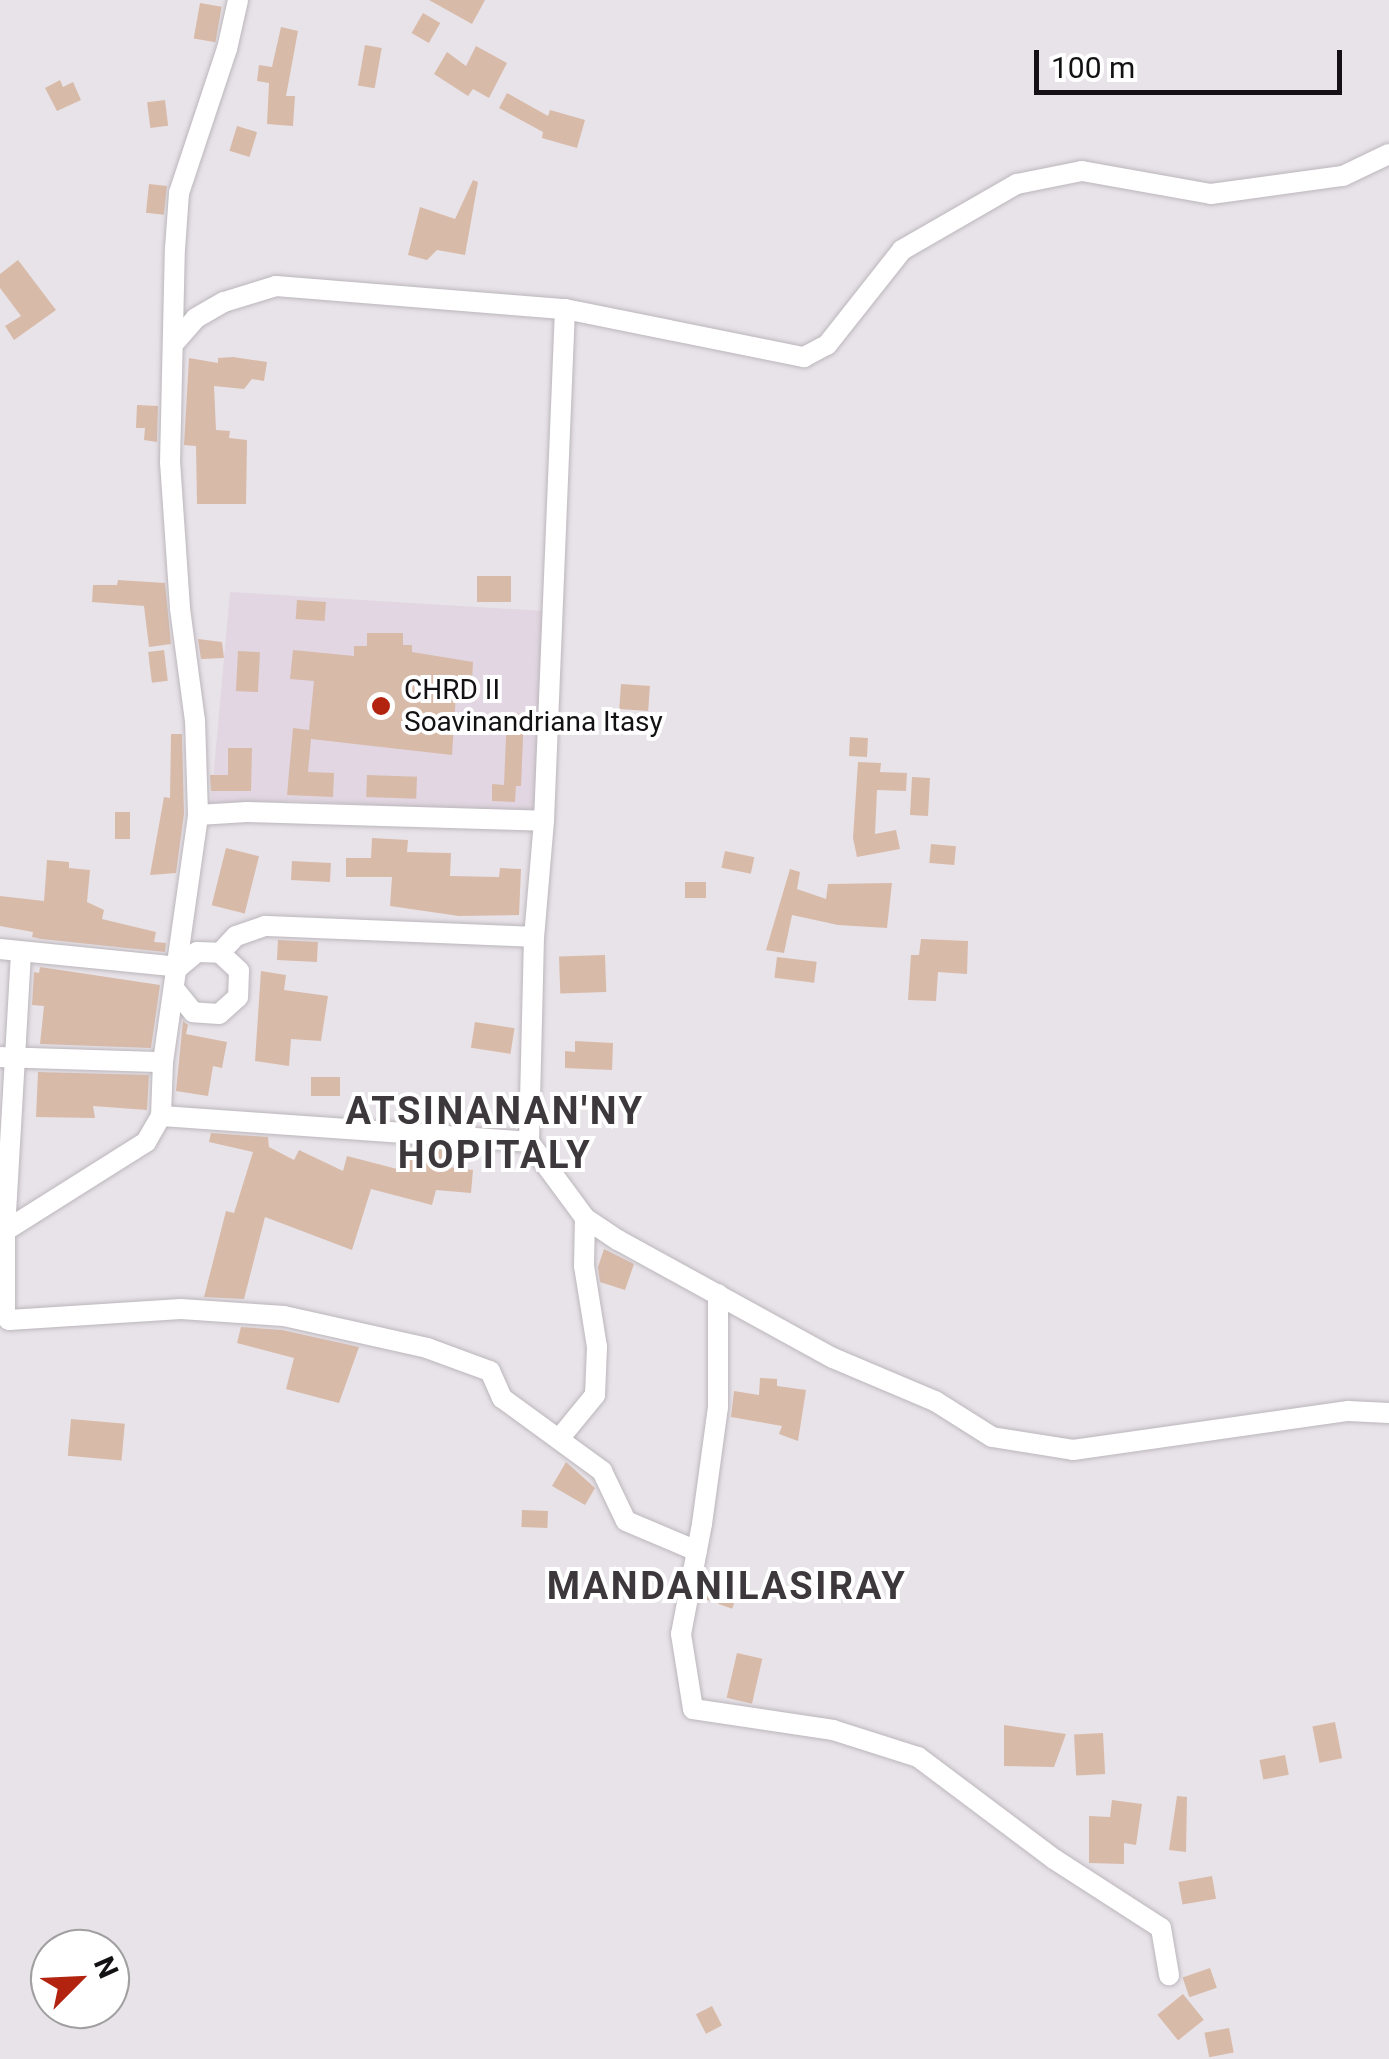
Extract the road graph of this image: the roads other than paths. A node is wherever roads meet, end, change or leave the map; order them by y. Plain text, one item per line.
1 (238, 0) edge
2 (1389, 154) edge
3 (566, 309) junction
4 (176, 340) junction
5 (198, 816) junction
6 (544, 821) junction
7 (534, 938) junction
8 (10, 951) edge
9 (220, 953) junction
10 (180, 967) junction
11 (176, 992) junction
12 (6, 1057) edge
13 (163, 1062) junction
14 (161, 1116) junction
15 (529, 1142) junction
16 (586, 1218) junction
17 (2, 1232) edge
18 (718, 1294) junction
19 (1389, 1413) edge
20 (559, 1440) junction
21 (697, 1552) junction
22 (1168, 1976) dead end

1 - 4 street
2 - 3 street
3 - 4 street
3 - 6 street
4 - 5 street
5 - 6 street
5 - 10 street
6 - 7 street
7 - 9 street
7 - 15 street
8 - 10 street
8 - 12 street
9 - 10 street
9 - 11 street
10 - 11 street
11 - 13 street
12 - 13 street
12 - 17 street
13 - 14 street
14 - 15 street
14 - 17 street
15 - 16 street
16 - 18 street
16 - 20 street
17 - 20 street
18 - 19 street
18 - 21 street
20 - 21 street
21 - 22 street

